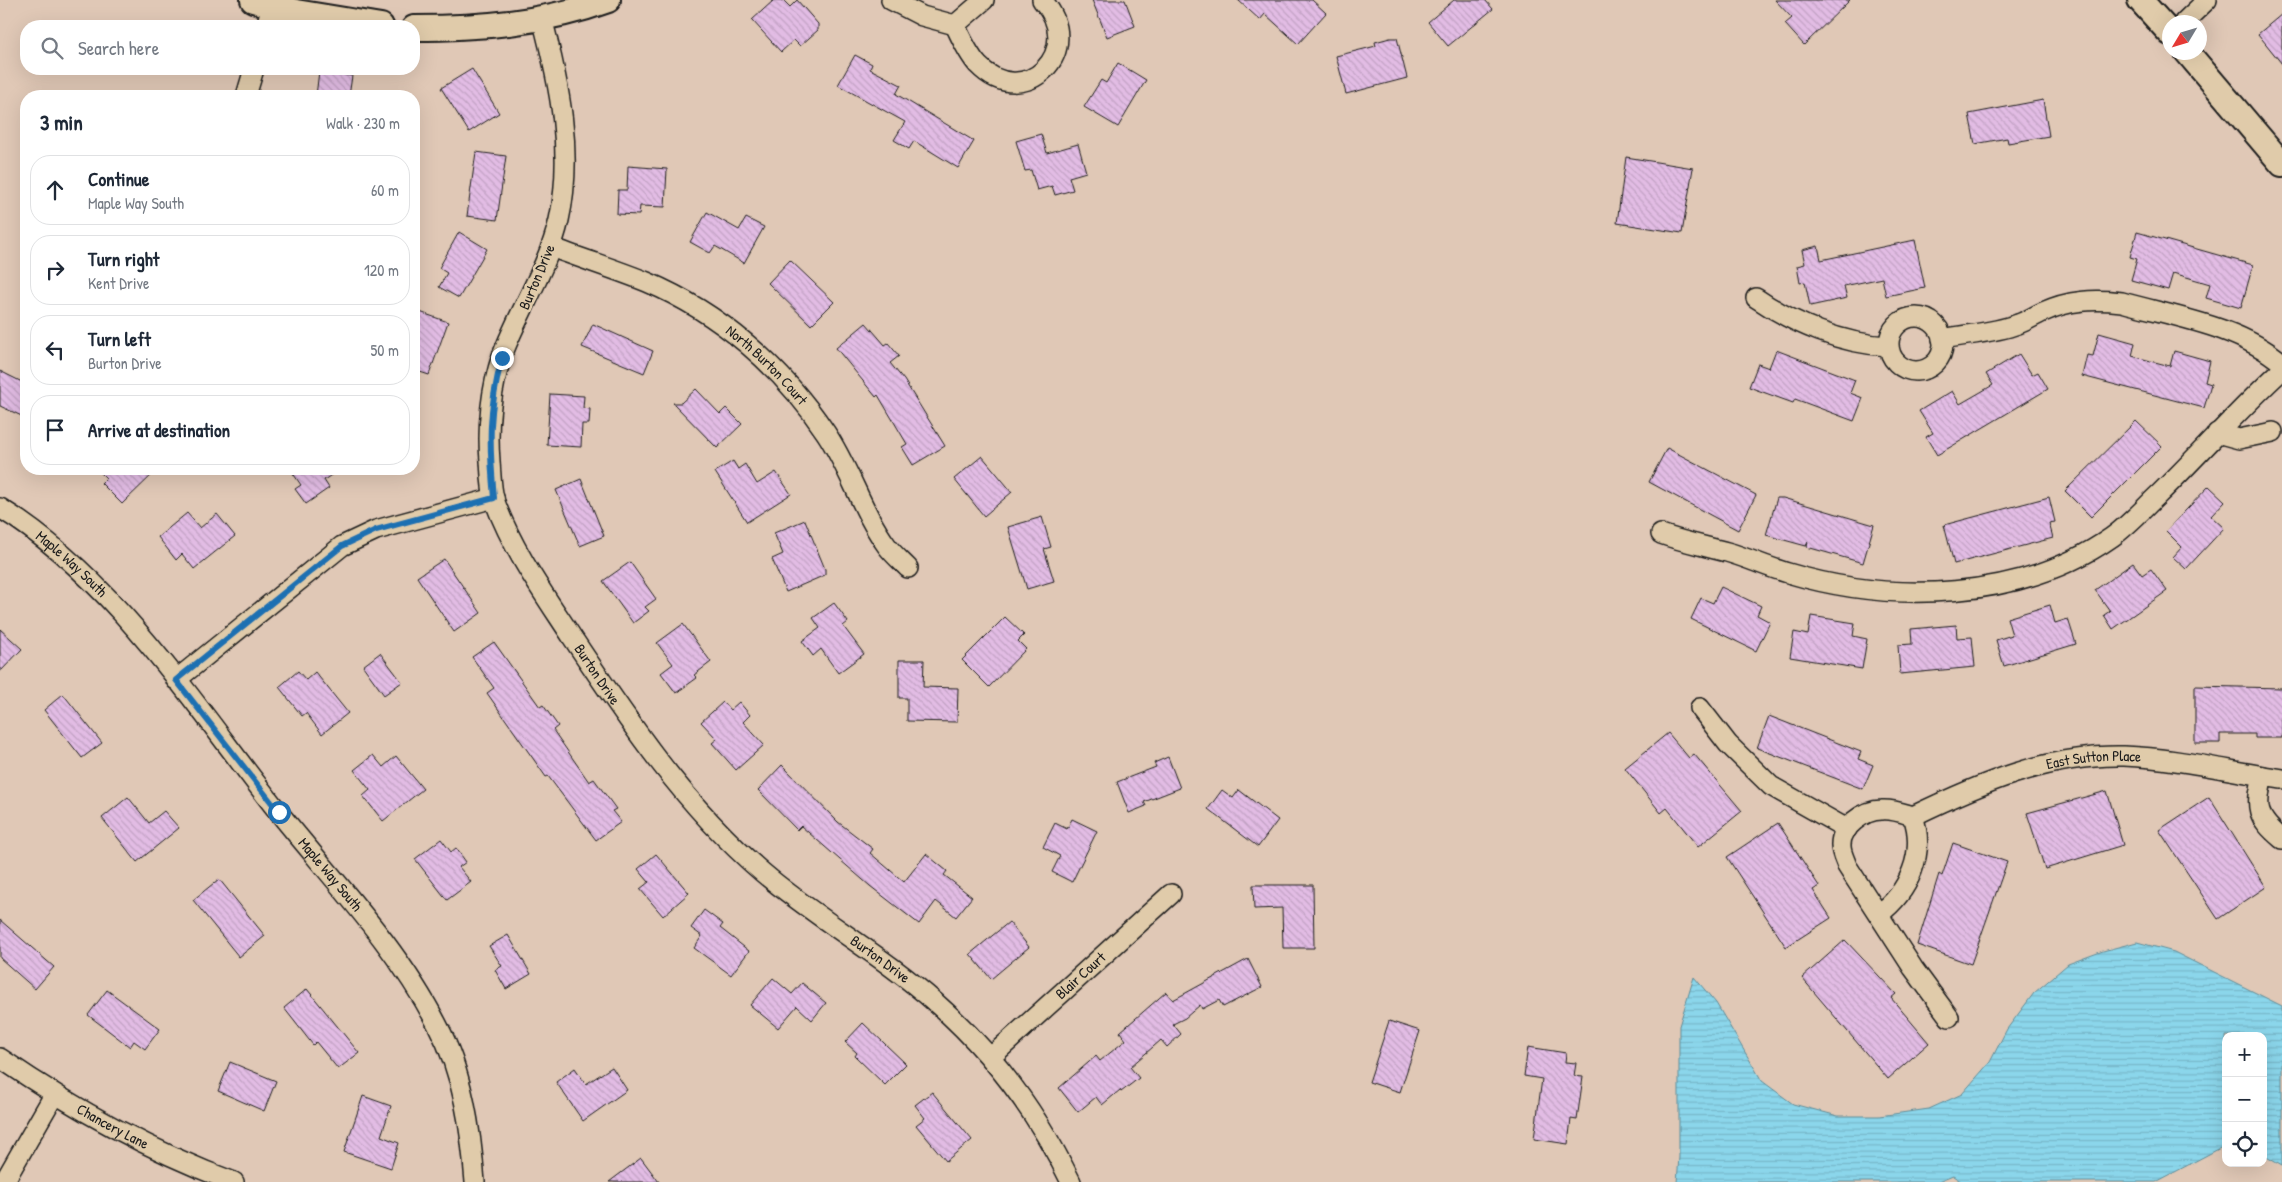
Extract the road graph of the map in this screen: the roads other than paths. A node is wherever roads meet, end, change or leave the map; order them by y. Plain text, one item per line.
1 (608, 0) edge
2 (891, 0) edge
3 (984, 0) edge
4 (1042, 0) edge
5 (2140, 0) edge
6 (2207, 0) edge
7 (264, 11) edge
8 (2191, 15) edge
9 (542, 18) junction
10 (334, 20) edge
11 (2162, 24) edge
12 (955, 25) junction
13 (420, 28) edge
14 (2194, 60) edge
15 (252, 75) edge
16 (248, 90) edge
17 (2282, 164) edge
18 (551, 248) junction
19 (1756, 298) dead end
20 (1942, 339) junction
21 (1888, 346) junction
22 (2282, 363) edge
23 (2282, 370) edge
24 (2273, 432) dead end
25 (2217, 433) junction
26 (494, 498) junction
27 (0, 508) edge
28 (1661, 534) dead end
29 (908, 568) dead end
30 (176, 680) junction
31 (1700, 708) dead end
32 (2273, 778) edge
33 (1913, 816) junction
34 (1847, 829) junction
35 (2282, 839) edge
36 (1170, 894) dead end
37 (1879, 914) junction
38 (1949, 1018) dead end
39 (990, 1057) junction
40 (0, 1058) edge
41 (54, 1095) junction
42 (4, 1182) edge
43 (234, 1182) edge
44 (475, 1182) edge
45 (1071, 1182) edge

1 - 9 street
2 - 12 street
3 - 12 street
4 - 12 street
5 - 11 street
6 - 8 street
7 - 10 street
9 - 13 street
9 - 18 street, Burton Drive
14 - 17 street
15 - 16 street
18 - 26 street, Burton Drive
18 - 29 street, North Burton Court
19 - 21 street
20 - 21 street
20 - 21 street
20 - 22 street
23 - 25 street
24 - 25 street
25 - 28 street
26 - 30 street
26 - 39 street, Burton Drive
27 - 30 street, Maple Way South
30 - 44 street, Maple Way South
31 - 34 street
32 - 33 street, East Sutton Place
32 - 35 street
33 - 34 street
33 - 37 street
34 - 37 street
36 - 39 street, Blair Court
37 - 38 street
39 - 45 street, Burton Drive
40 - 41 street, Chancery Lane
41 - 42 street
41 - 43 street, Chancery Lane

